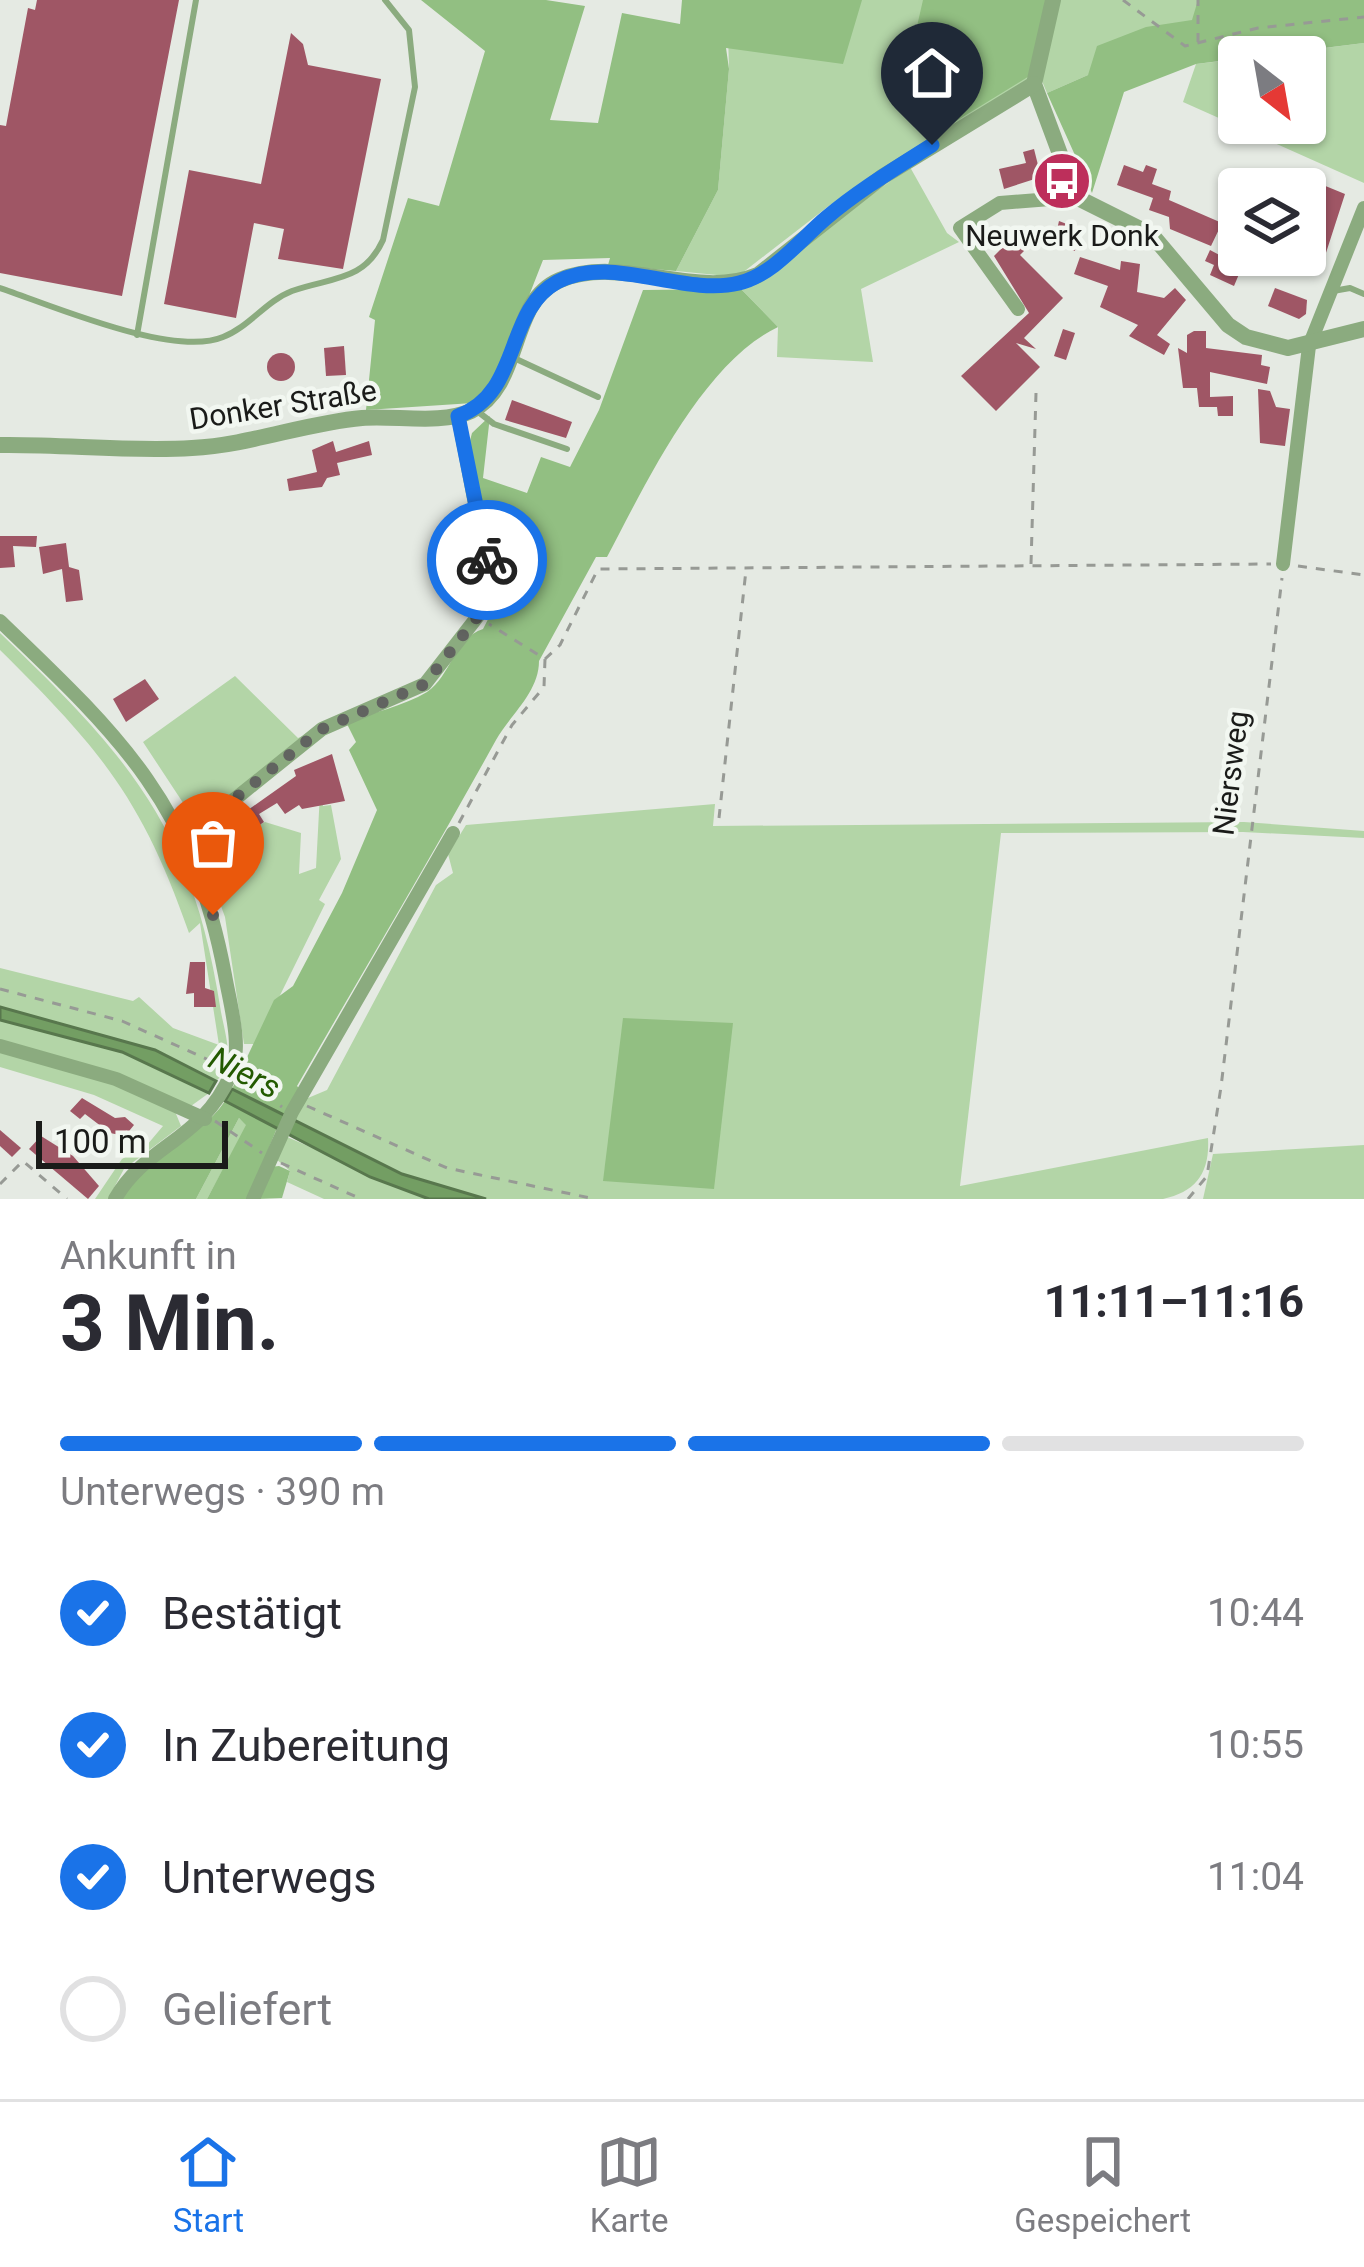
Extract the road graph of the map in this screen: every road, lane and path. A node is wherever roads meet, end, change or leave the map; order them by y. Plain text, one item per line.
1 (196, 0) edge
2 (385, 0) edge
3 (1053, 0) edge
4 (1123, 0) edge
5 (1198, 0) edge
6 (1364, 16) edge
7 (1198, 44) junction
8 (1034, 84) junction
9 (1076, 197) junction
10 (1364, 208) edge
11 (0, 288) edge
12 (1329, 292) junction
13 (1364, 294) edge
14 (1018, 309) dead end
15 (1362, 326) edge
16 (137, 335) junction
17 (1309, 346) junction
18 (513, 357) junction
19 (1036, 393) dead end
20 (598, 397) dead end
21 (466, 413) junction
22 (0, 445) edge
23 (567, 449) dead end
24 (1283, 564) junction
25 (1031, 566) junction
26 (746, 568) junction
27 (1364, 575) edge
28 (478, 616) junction
29 (0, 621) edge
30 (545, 659) junction
31 (719, 818) dead end
32 (453, 833) joint
33 (184, 839) junction
34 (0, 989) edge
35 (0, 1046) edge
36 (234, 1064) junction
37 (292, 1112) junction
38 (206, 1114) junction
39 (268, 1158) junction
40 (0, 1184) edge
41 (67, 1199) edge
42 (115, 1199) edge
43 (254, 1199) edge
44 (362, 1199) edge
45 (595, 1199) edge
46 (1188, 1199) edge

1 - 16 lane
2 - 16 lane
3 - 8 street
4 - 7 path
5 - 7 path
6 - 7 path
8 - 9 street
8 - 18 street
9 - 14 street
9 - 17 street
10 - 12 street
11 - 16 lane
12 - 13 lane
12 - 17 street
15 - 17 street
17 - 24 street
18 - 20 lane
18 - 21 street
19 - 25 path
21 - 22 street, Donker Straße
21 - 23 lane
21 - 28 street
24 - 25 path
24 - 27 path
24 - 46 path, Niersweg
25 - 26 path
26 - 30 path
26 - 31 path
28 - 30 path
28 - 33 street
29 - 33 street
30 - 32 path
32 - 37 street
33 - 36 street
34 - 36 path
35 - 38 street
36 - 37 path
36 - 38 street
37 - 39 street
37 - 45 path
38 - 39 path
38 - 42 street
39 - 43 street
39 - 44 path
40 - 41 path

